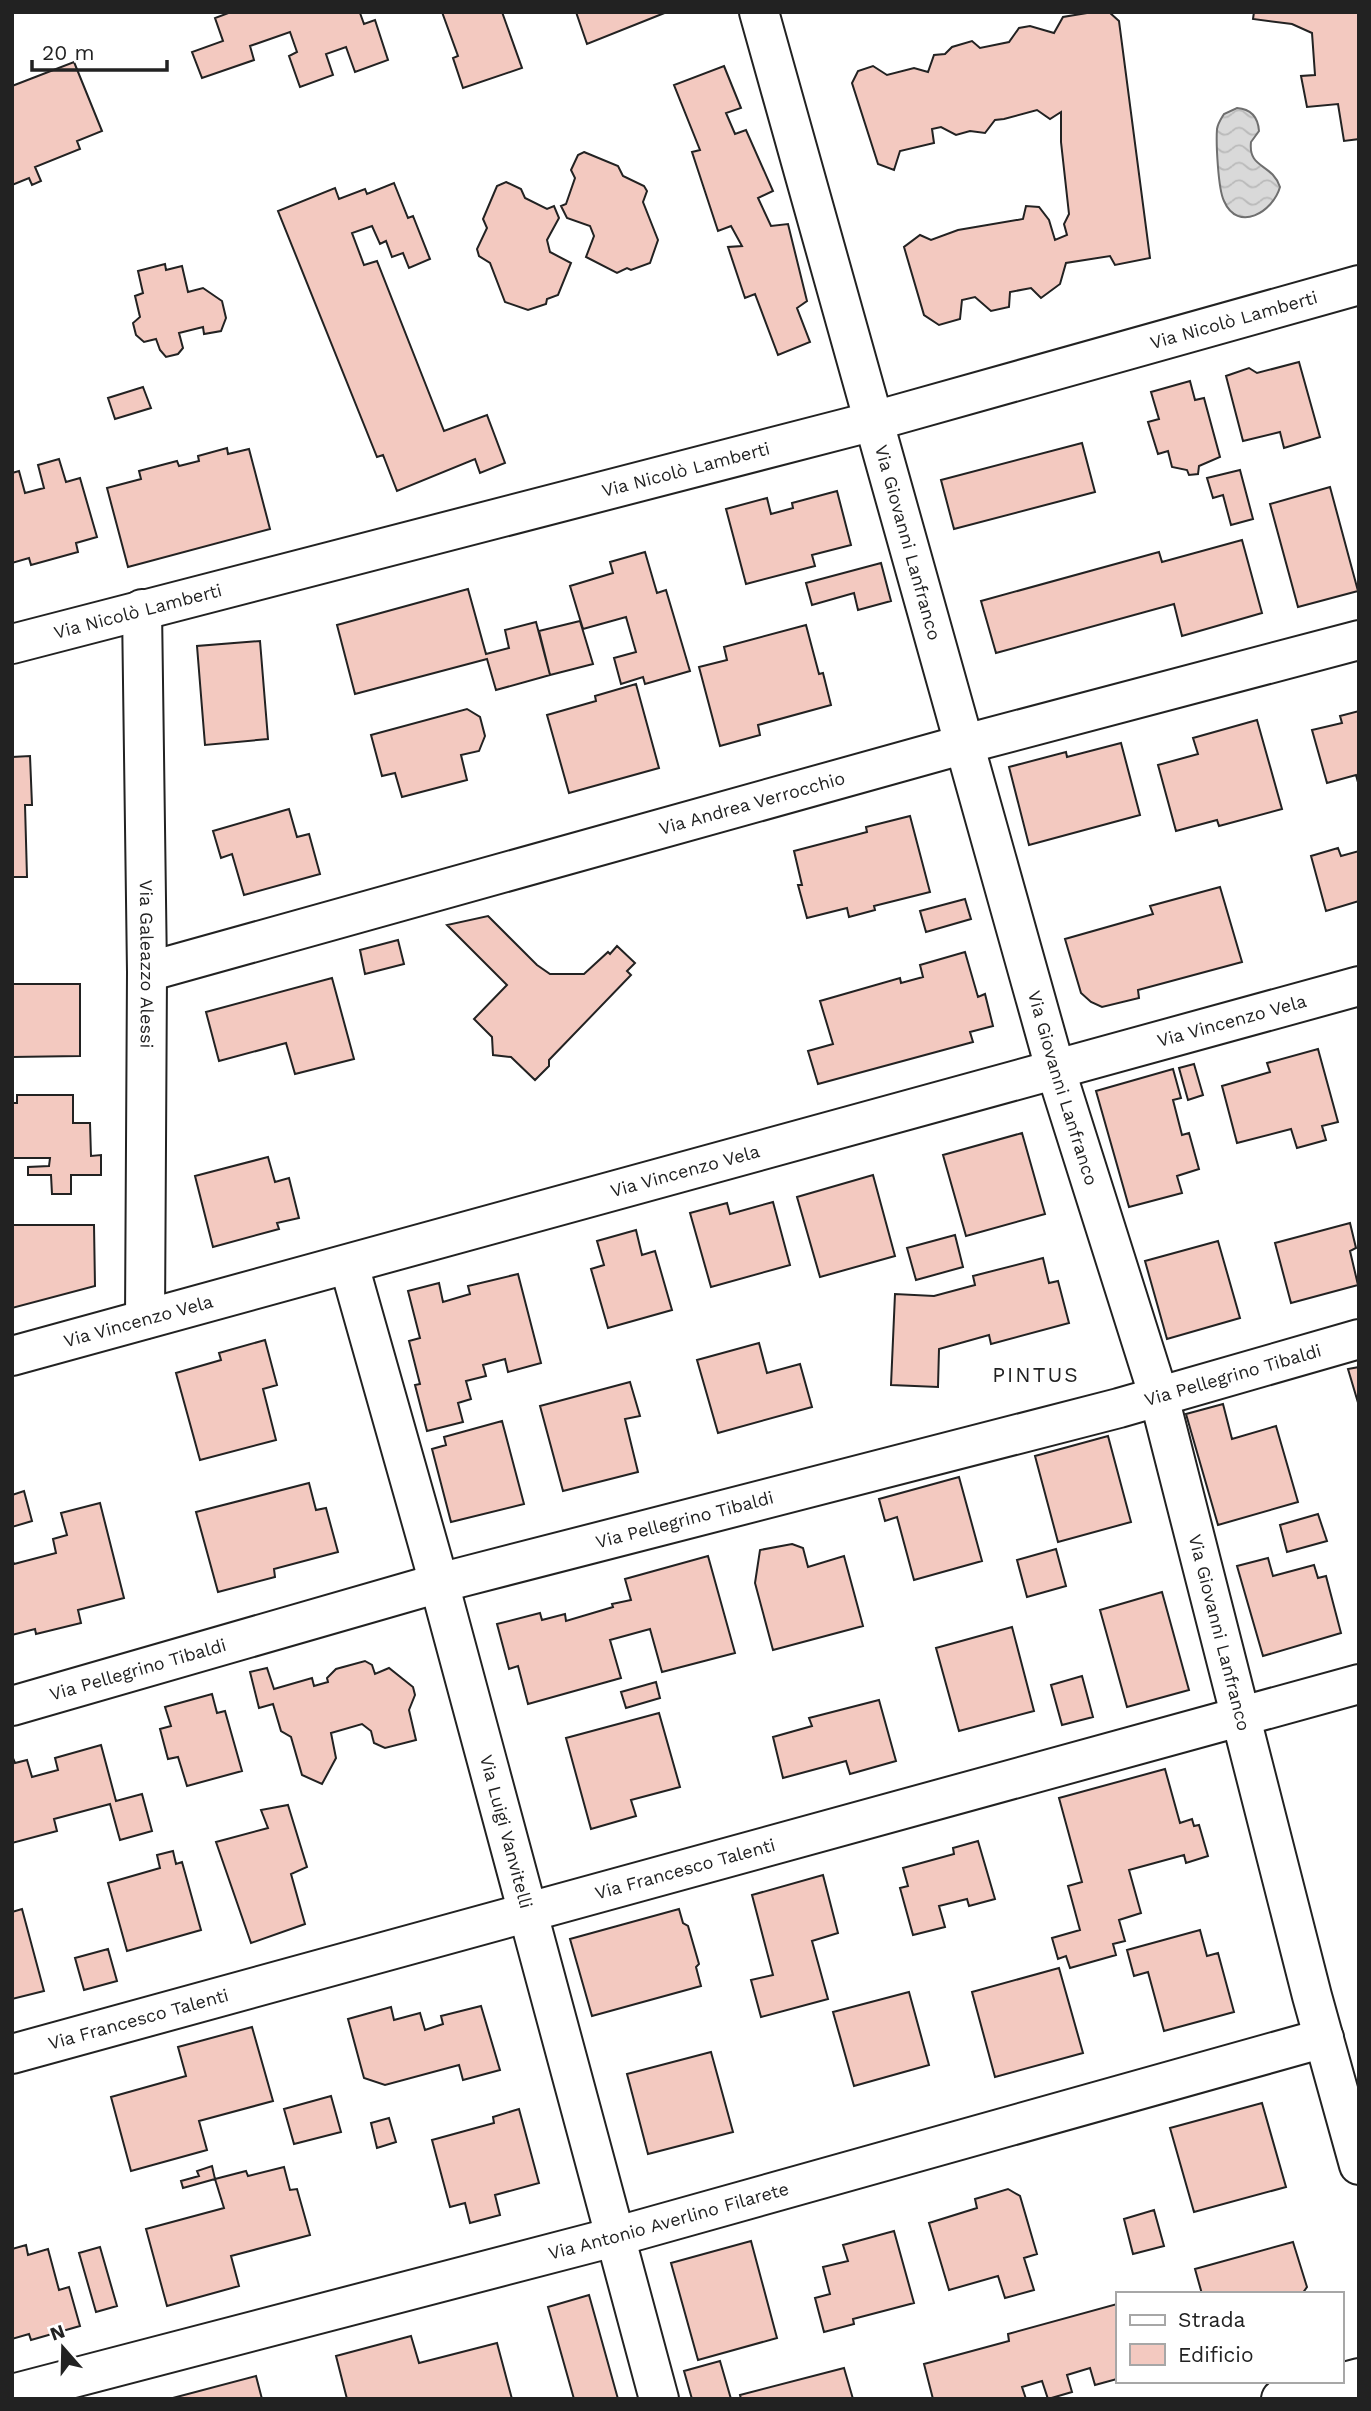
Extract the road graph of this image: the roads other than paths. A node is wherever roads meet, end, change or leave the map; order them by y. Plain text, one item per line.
1 (759, 12) edge
2 (1359, 285) edge
3 (874, 421) junction
4 (142, 609) junction
5 (1359, 640) edge
6 (12, 644) edge
7 (965, 744) junction
8 (148, 972) junction
9 (1359, 986) edge
10 (1055, 1069) junction
11 (349, 1265) junction
12 (145, 1319) junction
13 (1359, 1339) edge
14 (12, 1356) edge
15 (1159, 1397) junction
16 (439, 1583) junction
17 (1359, 1684) edge
18 (12, 1706) edge
19 (1242, 1716) junction
20 (527, 1913) junction
21 (1324, 2038) junction
22 (12, 2054) edge
23 (1359, 2165) edge
24 (614, 2237) junction
25 (1340, 2383) edge
26 (12, 2393) edge
27 (659, 2399) edge
28 (1281, 2399) edge

1 - 3 street, Via Giovanni Lanfranco
2 - 3 street, Via Nicolò Lamberti
3 - 4 street, Via Nicolò Lamberti
3 - 7 street, Via Giovanni Lanfranco
4 - 6 street, Via Nicolò Lamberti
4 - 8 street, Via Galeazzo Alessi
5 - 7 street, Via Andrea Verrocchio
7 - 8 street, Via Andrea Verrocchio
7 - 10 street, Via Giovanni Lanfranco
8 - 12 street, Via Galeazzo Alessi
9 - 10 street, Via Vincenzo Vela
10 - 11 street, Via Vincenzo Vela
10 - 15 street, Via Giovanni Lanfranco
11 - 12 street, Via Vincenzo Vela
11 - 16 street, Via Luigi Vanvitelli
12 - 14 street, Via Vincenzo Vela
13 - 15 street, Via Pellegrino Tibaldi
15 - 16 street, Via Pellegrino Tibaldi
15 - 19 street, Via Giovanni Lanfranco
16 - 18 street, Via Pellegrino Tibaldi
16 - 20 street, Via Luigi Vanvitelli
17 - 19 street, Via Francesco Talenti
19 - 20 street, Via Francesco Talenti
19 - 21 street, Via Giovanni Lanfranco
20 - 22 street, Via Francesco Talenti
20 - 24 street, Via Luigi Vanvitelli
21 - 23 street, Via Giovanni Lanfranco
21 - 24 street, Via Antonio Averlino Filarete
24 - 26 street, Via Antonio Averlino Filarete
24 - 27 street, Via Luigi Vanvitelli
25 - 28 street

